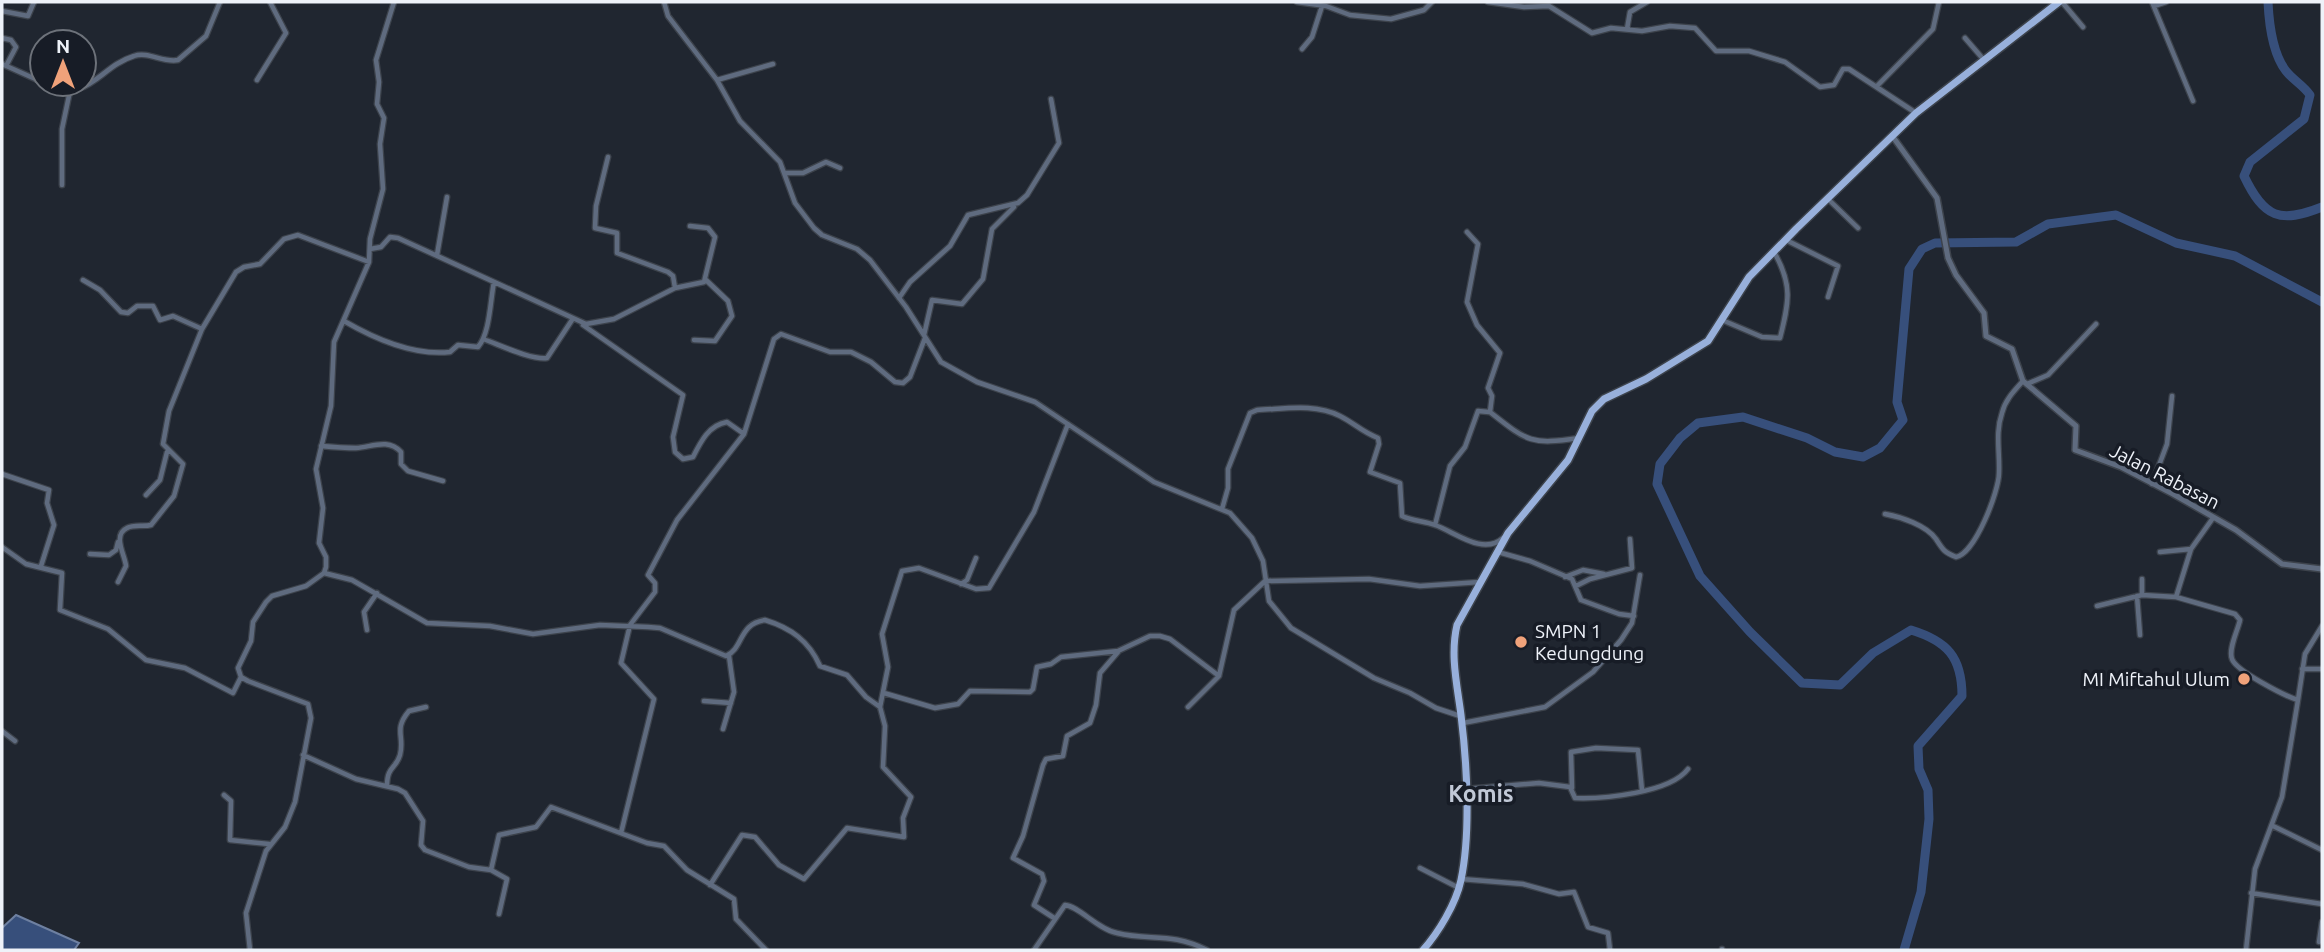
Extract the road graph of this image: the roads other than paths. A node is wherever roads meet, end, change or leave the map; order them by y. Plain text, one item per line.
1 (34, 2) edge
2 (220, 2) edge
3 (270, 2) edge
4 (394, 2) edge
5 (664, 2) edge
6 (1297, 2) edge
7 (1432, 2) edge
8 (1488, 2) edge
9 (1647, 2) edge
10 (1939, 2) edge
11 (2060, 2) edge
12 (2166, 2) edge
13 (2153, 4) edge
14 (1322, 6) junction
15 (2, 11) edge
16 (2082, 27) dead end
17 (1627, 29) junction
18 (2, 38) edge
19 (1965, 38) dead end
20 (1302, 49) dead end
21 (1984, 60) junction
22 (773, 64) dead end
23 (4, 65) edge
24 (28, 76) edge
25 (98, 78) edge
26 (257, 80) dead end
27 (717, 80) junction
28 (1877, 86) junction
29 (68, 98) edge
30 (1051, 99) dead end
31 (2193, 101) dead end
32 (1916, 113) junction
33 (1893, 137) junction
34 (608, 157) dead end
35 (840, 168) dead end
36 (785, 173) junction
37 (62, 185) dead end
38 (447, 197) dead end
39 (1828, 199) junction
40 (1018, 203) junction
41 (690, 226) dead end
42 (1858, 228) dead end
43 (1467, 232) dead end
44 (1785, 240) junction
45 (370, 249) junction
46 (1774, 252) junction
47 (437, 255) junction
48 (369, 262) junction
49 (83, 280) dead end
50 (706, 280) junction
51 (494, 282) junction
52 (675, 288) junction
53 (1828, 297) dead end
54 (899, 298) junction
55 (572, 320) junction
56 (1722, 320) junction
57 (344, 321) junction
58 (583, 324) junction
59 (2096, 324) dead end
60 (202, 329) junction
61 (924, 337) junction
62 (483, 339) junction
63 (694, 340) dead end
64 (2024, 383) junction
65 (2172, 396) dead end
66 (1490, 412) junction
67 (1068, 424) junction
68 (744, 434) junction
69 (1580, 438) junction
70 (321, 446) junction
71 (167, 451) junction
72 (2, 474) edge
73 (443, 481) dead end
74 (2152, 484) junction
75 (146, 495) dead end
76 (1222, 509) junction
77 (1885, 514) dead end
78 (2213, 518) junction
79 (1435, 525) junction
80 (1508, 533) junction
81 (120, 538) junction
82 (1630, 539) dead end
83 (2, 547) edge
84 (2191, 549) junction
85 (1497, 552) junction
86 (2160, 552) dead end
87 (90, 554) dead end
88 (976, 558) dead end
89 (41, 566) junction
90 (2322, 569) edge
91 (324, 573) junction
92 (1605, 575) junction
93 (1640, 575) dead end
94 (1565, 577) junction
95 (2142, 579) dead end
96 (1264, 581) junction
97 (118, 582) dead end
98 (1480, 582) junction
99 (960, 584) junction
100 (1576, 586) junction
101 (377, 593) junction
102 (2139, 596) junction
103 (2176, 597) junction
104 (2097, 606) dead end
105 (1634, 616) junction
106 (630, 625) junction
107 (2322, 626) edge
108 (367, 630) dead end
109 (2140, 635) dead end
110 (1118, 651) junction
111 (729, 656) junction
112 (2302, 669) junction
113 (2322, 669) edge
114 (1219, 676) junction
115 (241, 677) junction
116 (884, 693) junction
117 (2298, 700) junction
118 (704, 701) dead end
119 (731, 703) junction
120 (426, 707) dead end
121 (880, 707) junction
122 (1188, 707) dead end
123 (1462, 719) junction
124 (723, 729) dead end
125 (2, 731) edge
126 (15, 741) dead end
127 (303, 755) junction
128 (1688, 769) dead end
129 (387, 786) junction
130 (1464, 789) junction
131 (1572, 789) junction
132 (1642, 790) junction
133 (224, 795) dead end
134 (2273, 826) junction
135 (621, 833) junction
136 (269, 844) junction
137 (2322, 850) edge
138 (1420, 868) dead end
139 (491, 870) junction
140 (1460, 883) junction
141 (710, 884) junction
142 (2251, 893) junction
143 (2322, 904) edge
144 (499, 914) dead end
145 (1054, 918) junction
146 (2322, 922) edge
147 (2319, 942) dead end
148 (250, 950) edge
149 (766, 950) edge
150 (1034, 950) edge
151 (1207, 950) edge
152 (1423, 950) edge
153 (1610, 950) edge
154 (2246, 950) edge

1 - 15 street
2 - 25 street
3 - 26 street
4 - 45 street
5 - 27 street
6 - 14 street
7 - 14 street
8 - 17 street
9 - 17 street
10 - 28 street
11 - 16 street
11 - 21 main road
12 - 13 street
13 - 31 street
14 - 20 street
17 - 28 street
18 - 23 street
19 - 21 street
21 - 32 main road
22 - 27 street
23 - 24 street
27 - 36 street
28 - 32 street
29 - 37 street
30 - 40 street
32 - 33 main road
33 - 39 main road
33 - 64 street, Jalan Rabasan
34 - 52 street
35 - 36 street
36 - 54 street
38 - 47 street
39 - 42 street
39 - 44 main road
40 - 54 street
40 - 61 street
41 - 50 street
43 - 66 street
44 - 46 main road
44 - 53 street
45 - 47 street
45 - 48 street
46 - 56 main road
46 - 56 street
47 - 51 street
48 - 57 street
48 - 60 street
49 - 60 street
50 - 52 street
50 - 63 street
51 - 55 street
51 - 62 street
52 - 58 street
54 - 61 street
55 - 58 street
55 - 62 street
56 - 69 main road
57 - 62 street
57 - 70 street
58 - 68 street
59 - 64 street
60 - 71 street
61 - 67 street
61 - 68 street
64 - 74 street, Jalan Rabasan
64 - 77 street
65 - 74 street
66 - 69 street
66 - 79 street
67 - 76 street
67 - 99 street
68 - 106 street
69 - 80 main road
70 - 73 street
70 - 91 street
71 - 75 street
71 - 81 street
72 - 89 street
74 - 78 street, Jalan Rabasan
76 - 79 street
76 - 96 street
78 - 84 street
78 - 90 street, Jalan Rabasan
79 - 80 street
80 - 85 main road
81 - 87 street
81 - 97 street
82 - 92 street
83 - 89 street
84 - 86 street
84 - 103 street
85 - 94 street
85 - 98 main road
88 - 99 street
89 - 115 street
91 - 101 street
91 - 115 street
92 - 94 street
92 - 100 street
93 - 105 street
94 - 100 street
95 - 102 street
96 - 98 street
96 - 114 street
96 - 123 street
98 - 123 main road
99 - 116 street
100 - 105 street
101 - 106 street
101 - 108 street
102 - 103 street
102 - 104 street
102 - 109 street
103 - 117 street
105 - 123 street
106 - 111 street
106 - 135 street
107 - 112 street
110 - 114 street
110 - 116 street
110 - 145 street
111 - 119 street
111 - 121 street
112 - 113 street
112 - 117 street
114 - 122 street
115 - 127 street
116 - 121 street
117 - 134 street
118 - 119 street
119 - 124 street
120 - 129 street
121 - 141 street
123 - 130 main road
125 - 126 street
127 - 129 street
127 - 136 street
128 - 132 street
129 - 139 street
130 - 131 street
130 - 140 main road
131 - 132 street
131 - 132 street
133 - 136 street
134 - 137 street
134 - 142 street
135 - 139 street
135 - 141 street
136 - 148 street
138 - 140 street
139 - 144 street
140 - 152 main road
140 - 153 street
141 - 149 street
142 - 143 street
142 - 154 street
145 - 150 street
145 - 151 street
146 - 147 street

